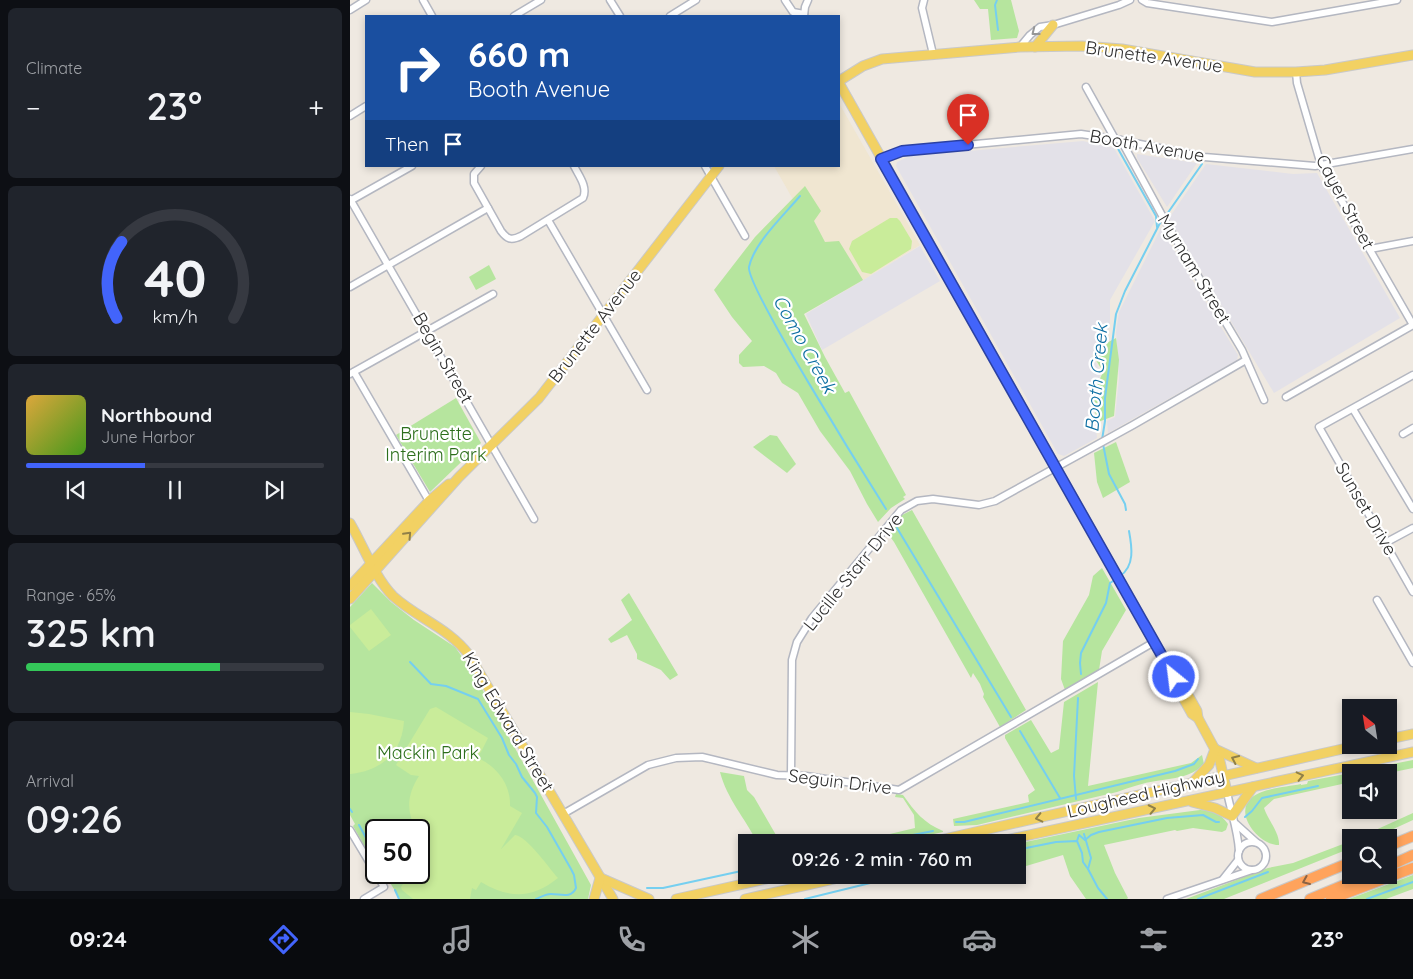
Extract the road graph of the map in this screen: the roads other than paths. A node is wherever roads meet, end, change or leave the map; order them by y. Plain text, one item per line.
1 (366, 0) edge
2 (423, 0) edge
3 (541, 0) edge
4 (610, 0) edge
5 (696, 0) edge
6 (786, 0) edge
7 (808, 0) edge
8 (924, 0) edge
9 (1130, 0) edge
10 (1142, 0) edge
11 (1397, 0) edge
12 (350, 10) edge
13 (524, 14) edge
14 (431, 15) edge
15 (619, 15) edge
16 (672, 15) edge
17 (804, 15) edge
18 (1054, 25) junction
19 (1061, 46) junction
20 (1020, 47) junction
21 (1035, 47) junction
22 (933, 54) junction
23 (1413, 55) edge
24 (1296, 72) junction
25 (840, 81) edge
26 (840, 84) edge
27 (1086, 87) dead end
28 (365, 107) edge
29 (350, 116) edge
30 (1118, 139) junction
31 (1413, 149) edge
32 (881, 159) junction
33 (1321, 165) junction
34 (410, 167) edge
35 (480, 167) edge
36 (575, 167) edge
37 (706, 167) edge
38 (718, 167) edge
39 (711, 177) junction
40 (350, 200) edge
41 (488, 208) junction
42 (548, 220) junction
43 (745, 236) dead end
44 (1413, 241) edge
45 (1370, 249) junction
46 (388, 265) junction
47 (350, 287) edge
48 (493, 294) dead end
49 (603, 316) junction
50 (1413, 325) edge
51 (427, 331) junction
52 (1246, 360) junction
53 (352, 373) edge
54 (1413, 375) edge
55 (646, 390) dead end
56 (1286, 397) dead end
57 (1264, 400) dead end
58 (1353, 408) junction
59 (1413, 428) edge
60 (1403, 434) dead end
61 (492, 445) junction
62 (1056, 468) junction
63 (459, 477) junction
64 (429, 500) junction
65 (1413, 509) edge
66 (534, 519) dead end
67 (350, 523) edge
68 (1413, 528) edge
69 (1386, 543) junction
70 (371, 562) junction
71 (375, 571) junction
72 (1410, 580) edge
73 (350, 586) edge
74 (1413, 592) edge
75 (350, 599) edge
76 (1377, 600) dead end
77 (1154, 642) junction
78 (1413, 663) edge
79 (1413, 734) edge
80 (1398, 737) edge
81 (1342, 749) edge
82 (1215, 750) junction
83 (1413, 752) edge
84 (1256, 768) junction
85 (791, 775) junction
86 (1224, 776) junction
87 (1193, 782) junction
88 (1253, 787) junction
89 (1227, 792) junction
90 (1189, 802) junction
91 (563, 814) junction
92 (1234, 820) junction
93 (350, 830) edge
94 (966, 834) edge
95 (1026, 836) edge
96 (1413, 836) edge
97 (1256, 842) junction
98 (1397, 843) edge
99 (1239, 851) junction
100 (1413, 855) edge
101 (1238, 860) junction
102 (1397, 862) edge
103 (1342, 866) edge
104 (1413, 868) edge
105 (1252, 870) junction
106 (600, 878) junction
107 (1222, 880) junction
108 (744, 884) edge
109 (812, 884) edge
110 (1346, 884) edge
111 (364, 899) edge
112 (594, 899) edge
113 (613, 899) edge
114 (649, 899) edge
115 (676, 899) edge
116 (745, 899) edge
117 (1167, 899) edge
118 (1261, 899) edge
119 (1310, 899) edge
120 (1331, 899) edge

1 - 12 street
2 - 14 street
3 - 13 street
4 - 15 street
5 - 16 street
6 - 17 street
7 - 17 street
8 - 22 street
9 - 18 street
10 - 11 street
18 - 19 main road
18 -> 20 street
18 - 21 main road
19 - 21 main road, Brunette Avenue
19 - 24 main road, Brunette Avenue
20 - 21 main road, Brunette Avenue
20 - 22 main road, Brunette Avenue
22 - 25 main road, Brunette Avenue
23 - 24 main road, Brunette Avenue
24 - 33 street, Cayer Street
26 - 32 main road
27 - 30 street, Myrnam Street
28 - 29 street
30 - 32 street, Booth Avenue
30 - 33 street, Booth Avenue
30 - 52 street, Myrnam Street
31 - 33 street, Booth Avenue
32 - 62 main road
33 - 45 street, Cayer Street
34 - 40 street
35 - 41 street
36 - 42 street
37 - 39 street
38 - 39 main road, Brunette Avenue
39 - 43 street
39 - 49 main road, Brunette Avenue
40 - 46 street, Begin Street
41 - 42 street
41 - 46 street
42 - 49 street
44 - 45 street
45 - 50 street, Cayer Street
46 - 47 street
46 - 51 street, Begin Street
48 - 51 street
49 - 55 street
49 - 61 main road, Brunette Avenue
50 - 56 street
51 - 53 street
51 - 61 street, Begin Street
52 - 57 street, Myrnam Street
52 - 62 street, Lucille Starr Drive
53 - 64 street
54 - 58 street
58 - 65 street
58 - 69 street, Sunset Drive
59 - 60 street
61 - 63 main road, Brunette Avenue
61 - 66 street, Begin Street
62 - 77 main road
62 - 85 street, Lucille Starr Drive
63 - 64 main road, Brunette Avenue
71 -> 63 main road, Brunette Avenue
64 - 70 main road, Brunette Avenue
67 - 70 main road, King Edward Street
68 - 69 street
69 - 72 street, Sunset Drive
70 - 71 main road, King Edward Street
70 - 73 main road, Brunette Avenue
71 - 75 main road, Brunette Avenue
71 - 91 main road, King Edward Street
72 - 74 street, Sunset Drive
76 - 78 street
77 - 82 main road
77 - 85 street, Seguin Drive
79 - 80 main road
81 - 84 main road, Lougheed Highway
84 -> 82 main road
82 - 86 main road
82 - 87 main road
88 -> 83 main road, Lougheed Highway
84 - 86 main road, Lougheed Highway
85 - 91 street, Seguin Drive
86 - 87 main road, Lougheed Highway
86 - 89 main road
87 -> 94 main road, Lougheed Highway
88 - 89 main road, Lougheed Highway
88 - 92 main road
89 - 90 main road, Lougheed Highway
89 - 92 street
90 - 92 main road
95 -> 90 main road, Lougheed Highway
91 - 106 main road, King Edward Street
92 - 97 street
92 - 99 street
93 - 111 street
96 - 98 highway
97 - 99 street
97 - 105 street
99 - 101 street
100 - 102 highway
101 - 105 street
101 - 107 street
103 -> 118 highway
104 - 120 highway
105 - 107 street
106 - 112 main road
106 - 113 main road, King Edward Street
106 - 114 main road
107 - 117 street
108 - 115 main road
109 - 116 main road
110 - 119 highway

